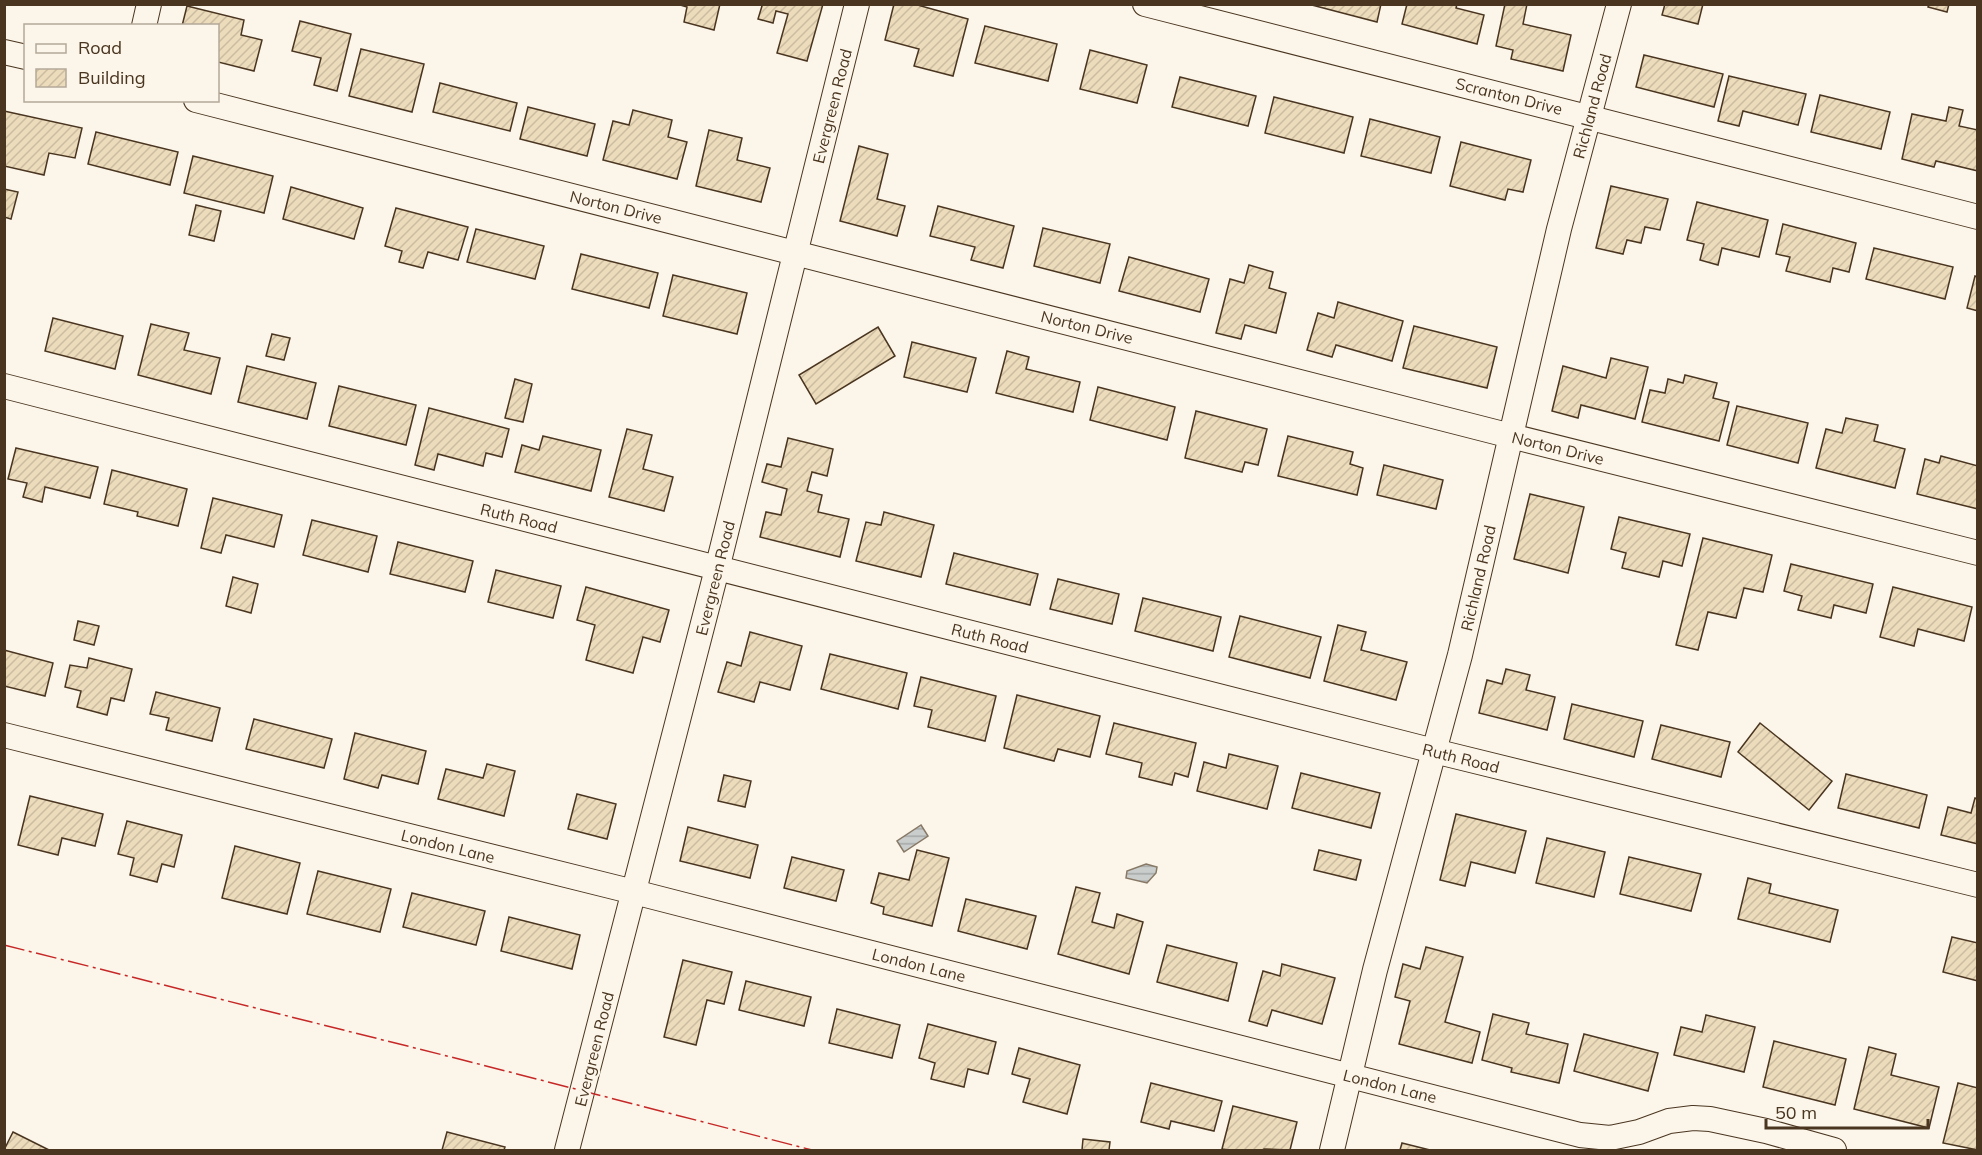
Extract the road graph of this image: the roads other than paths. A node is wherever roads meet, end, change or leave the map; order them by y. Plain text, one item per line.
1 (149, 4) edge
2 (857, 4) edge
3 (1145, 4) edge
4 (1619, 4) edge
5 (144, 24) edge
6 (4, 52) edge
7 (24, 57) edge
8 (204, 102) edge
9 (1589, 116) junction
10 (1977, 217) edge
11 (796, 252) junction
12 (4, 386) edge
13 (1511, 436) junction
14 (1977, 553) edge
15 (717, 569) junction
16 (4, 735) edge
17 (1434, 751) junction
18 (1977, 885) edge
19 (634, 892) junction
20 (1350, 1076) junction
21 (567, 1150) edge
22 (1332, 1150) edge
23 (1834, 1150) edge

1 - 5 street
2 - 11 street, Evergreen Road
3 - 9 street, Scranton Drive
4 - 9 street, Richland Road
6 - 7 street
8 - 11 street, Norton Drive
9 - 10 street, Scranton Drive
9 - 13 street, Richland Road
11 - 13 street, Norton Drive
11 - 15 street, Evergreen Road
12 - 15 street, Ruth Road
13 - 14 street, Norton Drive
13 - 17 street, Richland Road
15 - 17 street, Ruth Road
15 - 19 street, Evergreen Road
16 - 19 street, London Lane
17 - 18 street, Ruth Road
17 - 20 street, Richland Road
19 - 20 street, London Lane
19 - 21 street, Evergreen Road
20 - 22 street, Richland Road
20 - 23 street, London Lane

